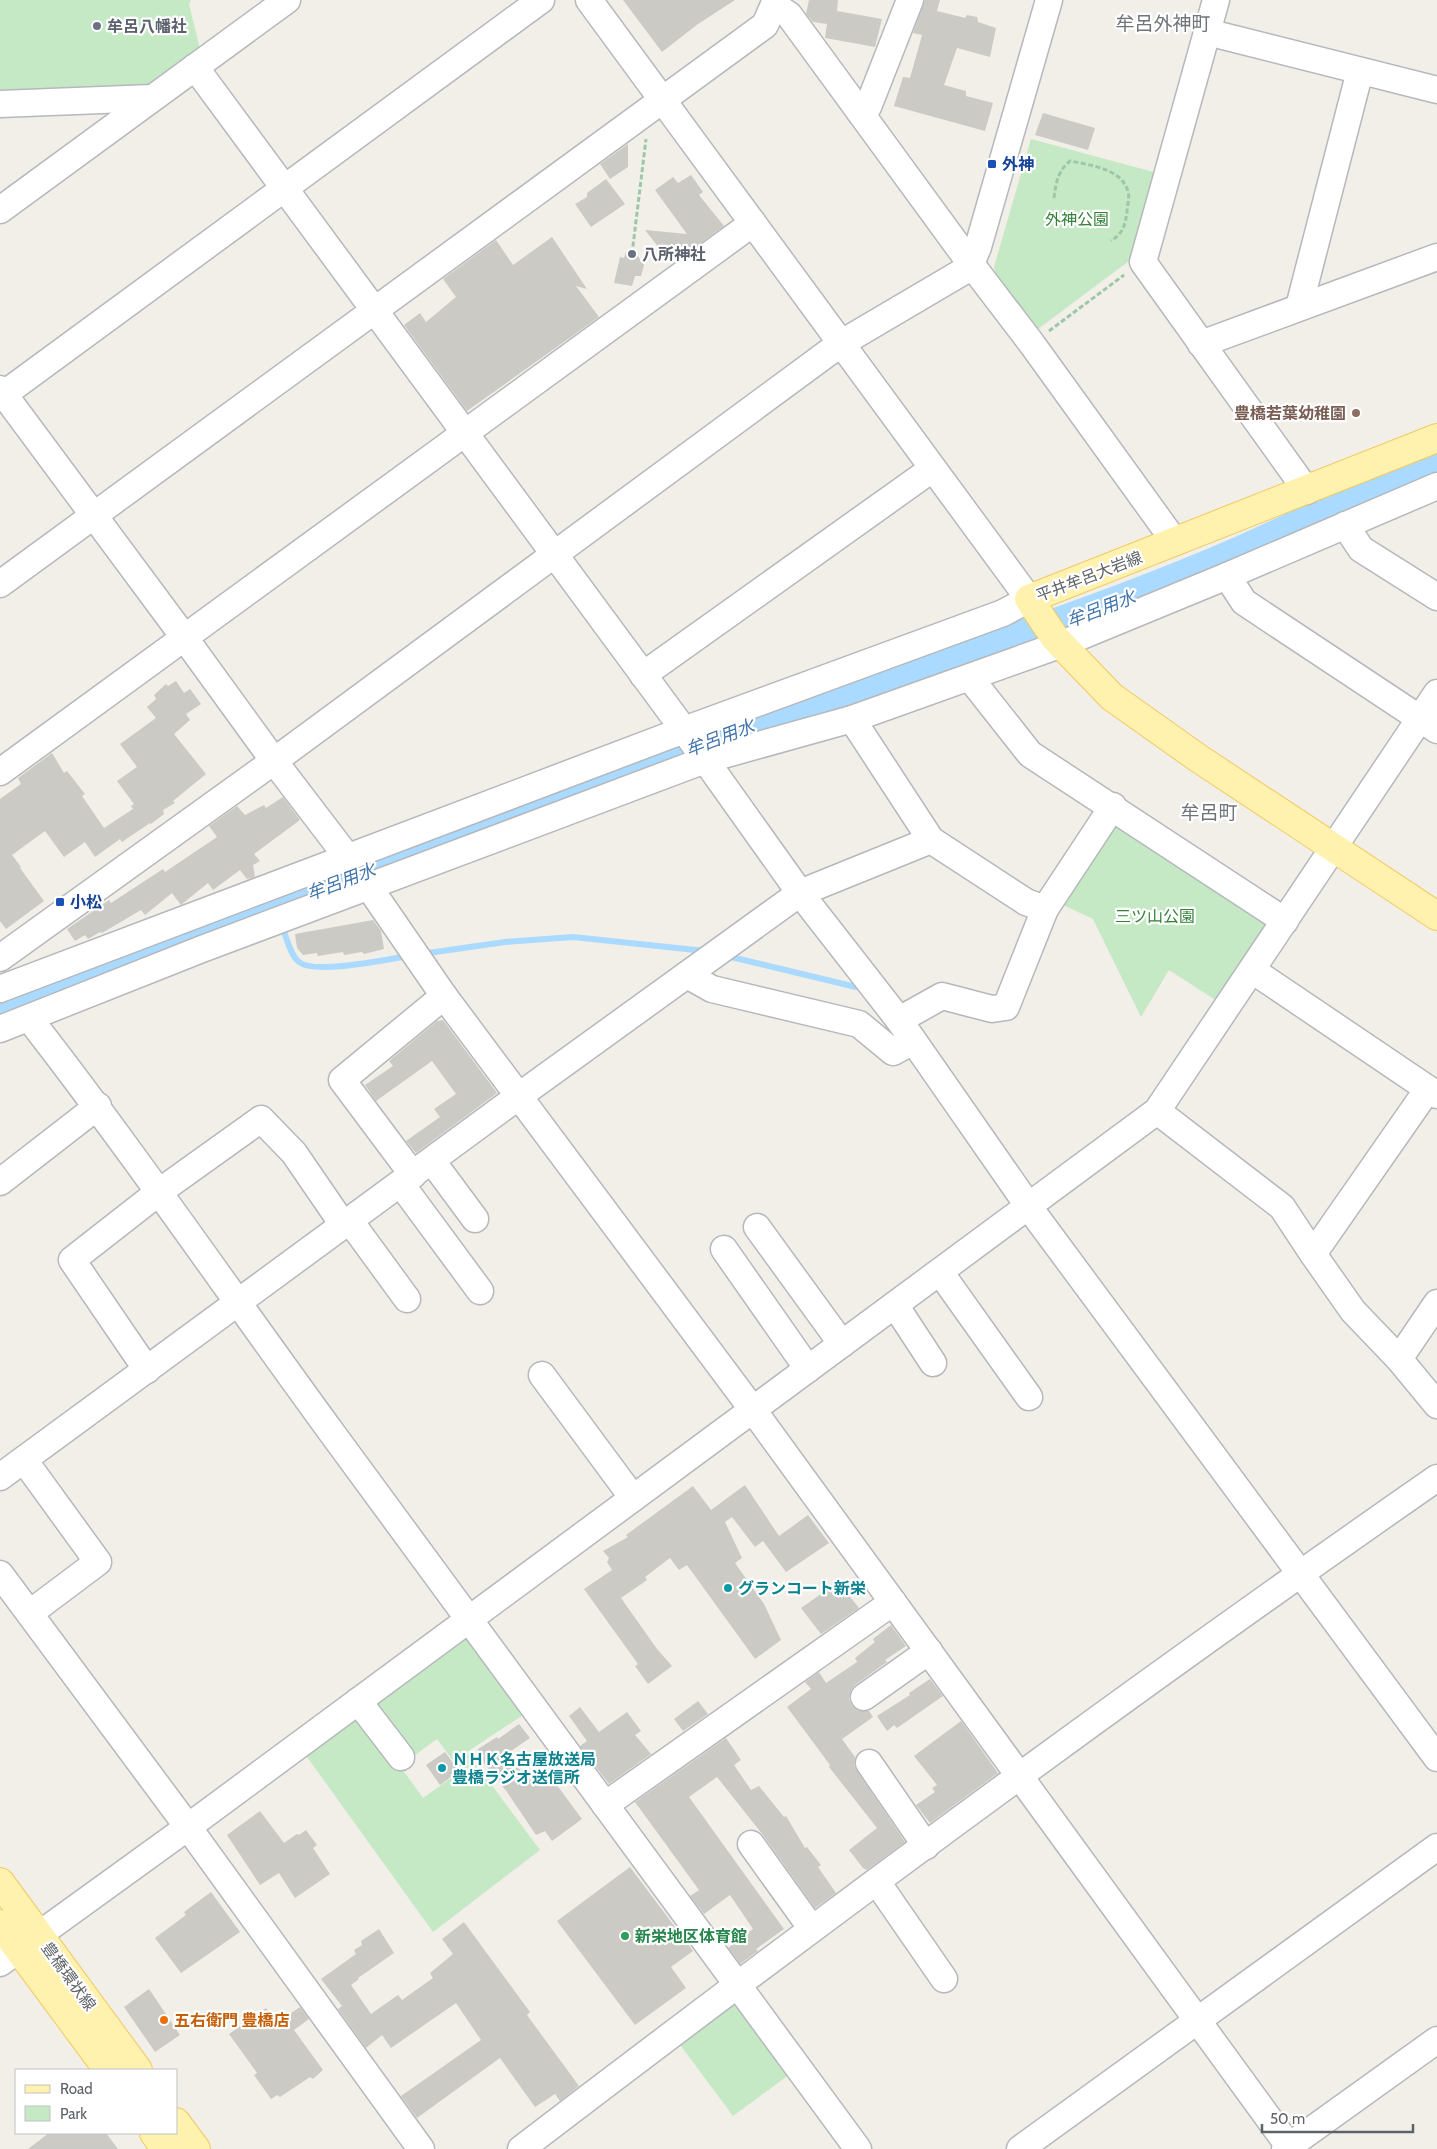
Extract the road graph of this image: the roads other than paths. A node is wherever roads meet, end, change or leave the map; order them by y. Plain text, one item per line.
1 (286, 0) edge
2 (541, 0) edge
3 (588, 0) edge
4 (910, 0) edge
5 (1049, 0) edge
6 (1216, 0) edge
7 (775, 3) edge
8 (1207, 32) junction
9 (195, 66) junction
10 (1360, 71) junction
11 (1437, 90) edge
12 (152, 98) junction
13 (662, 100) junction
14 (0, 104) edge
15 (860, 112) junction
16 (285, 189) junction
17 (0, 210) edge
18 (753, 224) junction
19 (1437, 257) edge
20 (970, 264) junction
21 (1299, 306) junction
22 (376, 309) junction
23 (840, 344) junction
24 (1201, 344) junction
25 (1, 393) edge
26 (465, 434) junction
27 (1437, 438) edge
28 (932, 468) junction
29 (1437, 486) edge
30 (1307, 491) junction
31 (94, 517) junction
32 (1345, 525) junction
33 (1175, 542) junction
34 (554, 555) junction
35 (1227, 576) junction
36 (0, 584) edge
37 (1437, 597) edge
38 (1033, 605) junction
39 (184, 637) junction
40 (1058, 641) junction
41 (643, 675) junction
42 (970, 678) junction
43 (1437, 693) edge
44 (852, 720) junction
45 (1428, 725) edge
46 (694, 745) junction
47 (274, 761) junction
48 (0, 772) edge
49 (1112, 806) junction
50 (932, 840) junction
51 (1334, 846) junction
52 (348, 858) junction
53 (369, 887) junction
54 (800, 893) junction
55 (1046, 909) junction
56 (1437, 916) edge
57 (1285, 921) junction
58 (196, 934) junction
59 (0, 958) edge
60 (1252, 970) junction
61 (687, 975) junction
62 (2, 985) edge
63 (444, 996) junction
64 (29, 1018) junction
65 (0, 1029) edge
66 (906, 1030) junction
67 (1432, 1092) edge
68 (519, 1096) junction
69 (98, 1106) junction
70 (1157, 1112) junction
71 (416, 1173) junction
72 (0, 1182) edge
73 (159, 1192) junction
74 (1029, 1206) junction
75 (475, 1219) dead end
76 (347, 1224) junction
77 (757, 1227) dead end
78 (724, 1249) dead end
79 (1313, 1254) junction
80 (940, 1272) junction
81 (480, 1291) dead end
82 (407, 1298) dead end
83 (1437, 1303) edge
84 (238, 1304) junction
85 (895, 1305) junction
86 (842, 1344) junction
87 (1399, 1359) junction
88 (933, 1362) dead end
89 (147, 1370) junction
90 (808, 1370) junction
91 (542, 1375) dead end
92 (1028, 1397) dead end
93 (1437, 1405) edge
94 (753, 1410) junction
95 (24, 1460) junction
96 (0, 1478) edge
97 (1437, 1478) edge
98 (634, 1498) junction
99 (1300, 1573) junction
100 (0, 1574) edge
101 (893, 1602) junction
102 (30, 1612) junction
103 (468, 1620) junction
104 (929, 1651) junction
105 (864, 1697) dead end
106 (358, 1701) junction
107 (401, 1757) dead end
108 (1437, 1758) edge
109 (869, 1763) dead end
110 (1020, 1777) junction
111 (605, 1805) junction
112 (188, 1827) junction
113 (750, 1844) dead end
114 (926, 1846) junction
115 (1437, 1847) edge
116 (0, 1882) edge
117 (877, 1882) junction
118 (0, 1924) edge
119 (812, 1929) junction
120 (19, 1948) edge
121 (944, 1979) dead end
122 (736, 1984) junction
123 (1198, 2020) junction
124 (1437, 2040) edge
125 (107, 2069) edge
126 (137, 2069) edge
127 (178, 2125) edge
128 (155, 2134) edge
129 (1289, 2148) edge
130 (166, 2149) edge
131 (196, 2149) edge
132 (421, 2149) edge
133 (521, 2149) edge
134 (858, 2149) edge
135 (1020, 2149) edge

1 - 9 street
2 - 16 street
3 - 13 street
4 - 15 street
5 - 20 street
6 - 8 street
7 - 13 street
7 - 15 street
8 - 10 street
8 - 24 street
9 - 12 street
9 - 16 street
10 - 11 street
10 - 21 street
12 - 14 street
12 - 17 street
13 - 18 street
13 - 22 street
15 - 20 street
16 - 22 street
16 - 25 street
18 - 23 street
18 - 26 street
19 - 21 street
20 - 23 street
20 - 33 street
21 - 24 street
22 - 26 street
22 - 31 street
23 - 28 street
23 - 34 street
24 - 30 street
25 - 31 street
26 - 34 street
26 - 39 street
27 - 30 main road, 平井牟呂大岩線
28 - 38 street
28 - 41 street
29 - 32 street
30 - 33 main road, 平井牟呂大岩線
31 - 36 street
31 - 39 street
32 - 35 street
32 - 37 street
33 - 38 main road, 平井牟呂大岩線
34 - 41 street
34 - 47 street
35 - 40 street
35 - 45 street
38 - 40 main road, 平井牟呂大岩線
38 - 46 street
39 - 47 street
39 - 48 street
40 - 42 street
40 - 51 main road, 平井牟呂大岩線
41 - 46 street
42 - 44 street
42 - 49 street
43 - 45 street
44 - 46 street
44 - 50 street
45 - 51 street
46 - 52 street
46 - 53 street
46 - 54 street
47 - 52 street
47 - 59 street
49 - 55 street
49 - 57 street
50 - 54 street
50 - 55 street
51 - 56 main road, 平井牟呂大岩線
51 - 57 street
52 - 58 street
53 - 58 street
53 - 63 street
54 - 61 street
54 - 66 street
55 - 66 street
57 - 60 street
58 - 62 street
58 - 64 street
60 - 67 street
60 - 70 street
61 - 66 street
61 - 68 street
63 - 68 street
63 - 71 street
64 - 65 street
64 - 69 street
66 - 74 street
67 - 79 street
68 - 71 street
68 - 94 street
69 - 72 street
69 - 73 street
70 - 74 street
70 - 79 street
71 - 75 street
71 - 76 street
71 - 81 street
73 - 76 street
73 - 84 street
73 - 89 street
74 - 80 street
74 - 99 street
76 - 82 street
76 - 84 street
77 - 86 street
78 - 90 street
79 - 87 street
80 - 85 street
80 - 92 street
83 - 87 street
84 - 89 street
84 - 103 street
85 - 86 street
85 - 88 street
86 - 90 street
87 - 93 street
89 - 95 street
90 - 94 street
91 - 98 street
94 - 98 street
94 - 101 street
95 - 96 street
95 - 102 street
97 - 99 street
98 - 103 street
99 - 108 street
99 - 110 street
100 - 102 street
101 - 104 street
101 - 111 street
102 - 112 street
103 - 106 street
103 - 111 street
104 - 105 street
104 - 110 street
106 - 107 street
106 - 112 street
109 - 114 street
110 - 114 street
110 - 123 street
111 - 122 street
112 - 120 street
112 - 132 street
113 - 119 street
114 - 117 street
115 - 123 street
116 - 120 main road, 豊橋環状線
117 - 119 street
117 - 121 street
118 - 120 main road, 豊橋環状線
119 - 122 street
120 - 125 main road, 豊橋環状線
120 - 126 main road, 豊橋環状線
122 - 133 street
122 - 134 street
123 - 129 street
123 - 135 street
124 - 129 street
127 - 131 main road
128 - 130 main road

